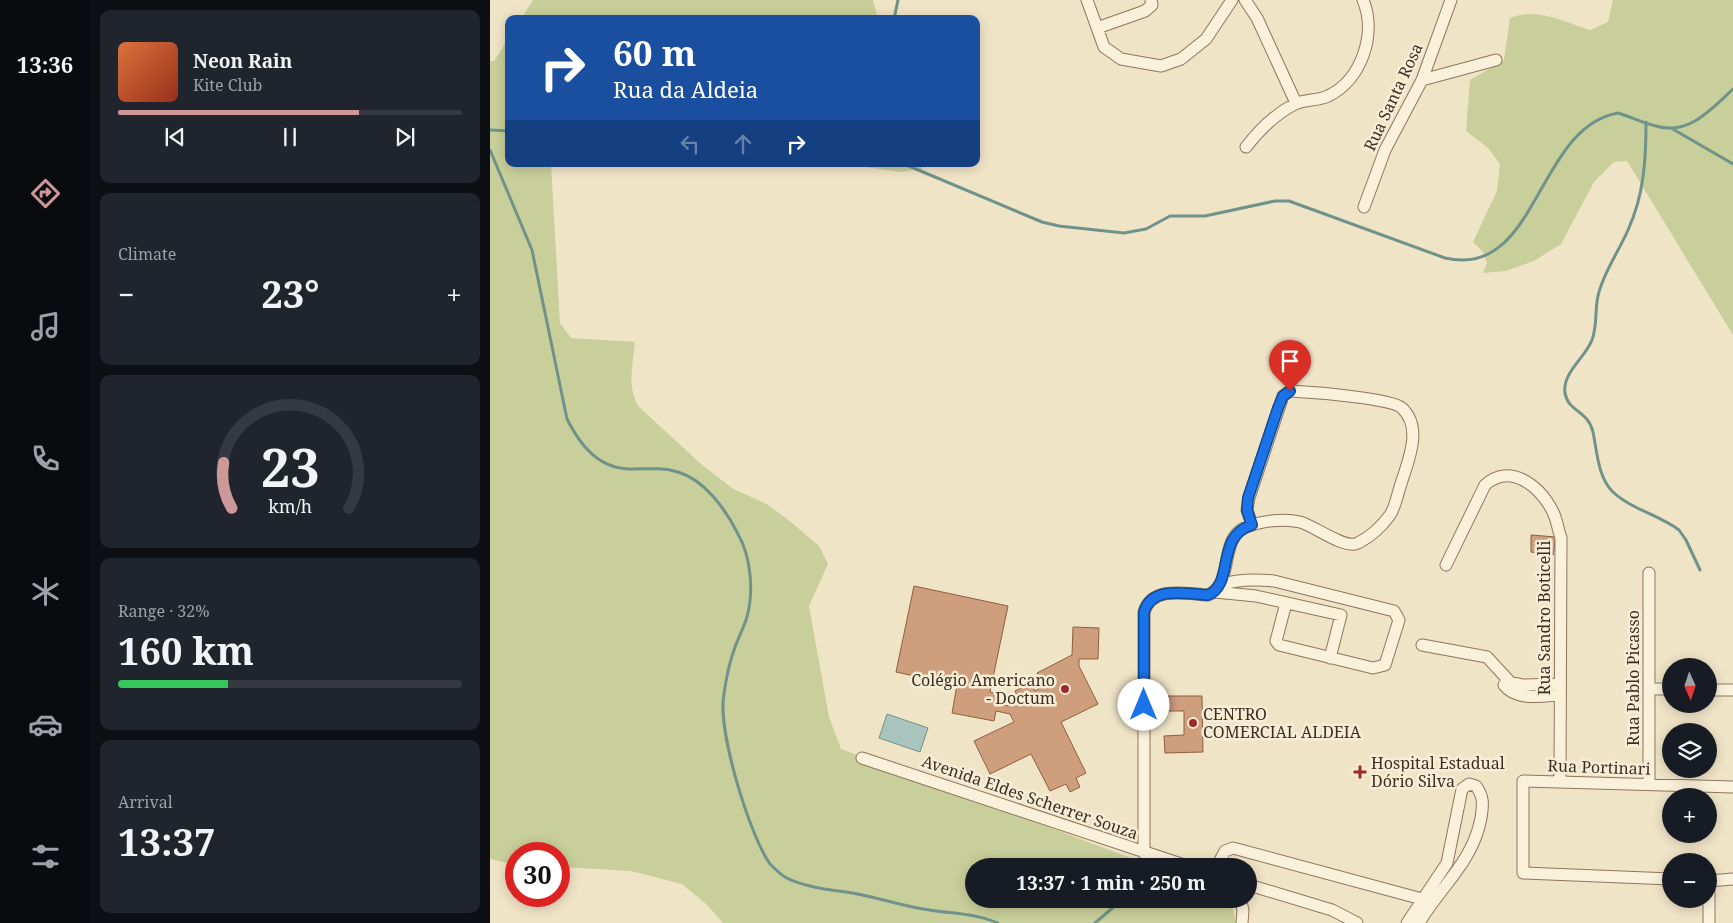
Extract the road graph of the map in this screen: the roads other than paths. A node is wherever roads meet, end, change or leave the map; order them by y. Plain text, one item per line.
1 (1087, 0) edge
2 (1151, 0) edge
3 (1232, 0) edge
4 (1245, 0) edge
5 (1363, 0) edge
6 (1451, 0) edge
7 (1097, 28) junction
8 (1496, 60) dead end
9 (1422, 80) junction
10 (1296, 104) junction
11 (1246, 147) dead end
12 (1364, 207) dead end
13 (1252, 525) junction
14 (1446, 565) dead end
15 (1649, 572) dead end
16 (1217, 589) junction
17 (1286, 603) junction
18 (1422, 645) dead end
19 (1330, 658) junction
20 (1504, 685) dead end
21 (1650, 689) junction
22 (1662, 689) edge
23 (1560, 690) junction
24 (1718, 690) edge
25 (1733, 690) edge
26 (862, 758) dead end
27 (1560, 782) junction
28 (1648, 784) junction
29 (1733, 788) edge
30 (1144, 853) junction
31 (1161, 858) edge
32 (1221, 858) edge
33 (1662, 879) edge
34 (1733, 879) edge
35 (1717, 880) edge
36 (1257, 887) edge
37 (1422, 899) junction
38 (1242, 908) edge
39 (1709, 908) edge
40 (1242, 923) edge
41 (1357, 923) edge
42 (1407, 923) edge
43 (1419, 923) edge
44 (1709, 923) edge

1 - 7 street
2 - 7 street
3 - 7 street
4 - 10 street
5 - 10 street
6 - 9 street, Rua Santa Rosa
8 - 9 street
9 - 12 street, Rua Santa Rosa
10 - 11 street
13 - 13 street
13 - 16 street
14 - 23 street, Rua Sandro Boticelli
15 - 21 street, Rua Pablo Picasso
16 - 17 street
16 - 19 street
16 - 30 street
17 - 19 street
17 - 19 street
18 - 23 street
20 - 23 street
21 - 22 street
21 - 28 street, Rua Pablo Picasso
23 - 27 street, Rua Sandro Boticelli
24 - 25 street
26 - 30 street, Avenida Eldes Scherrer Souza
27 - 28 street, Rua Portinari
27 - 33 street, Rua Portinari
28 - 29 street, Rua Portinari
30 - 31 street, Avenida Eldes Scherrer Souza
32 - 37 street
34 - 35 street
36 - 41 street
37 - 42 street
37 - 43 street
38 - 40 street
39 - 44 street

